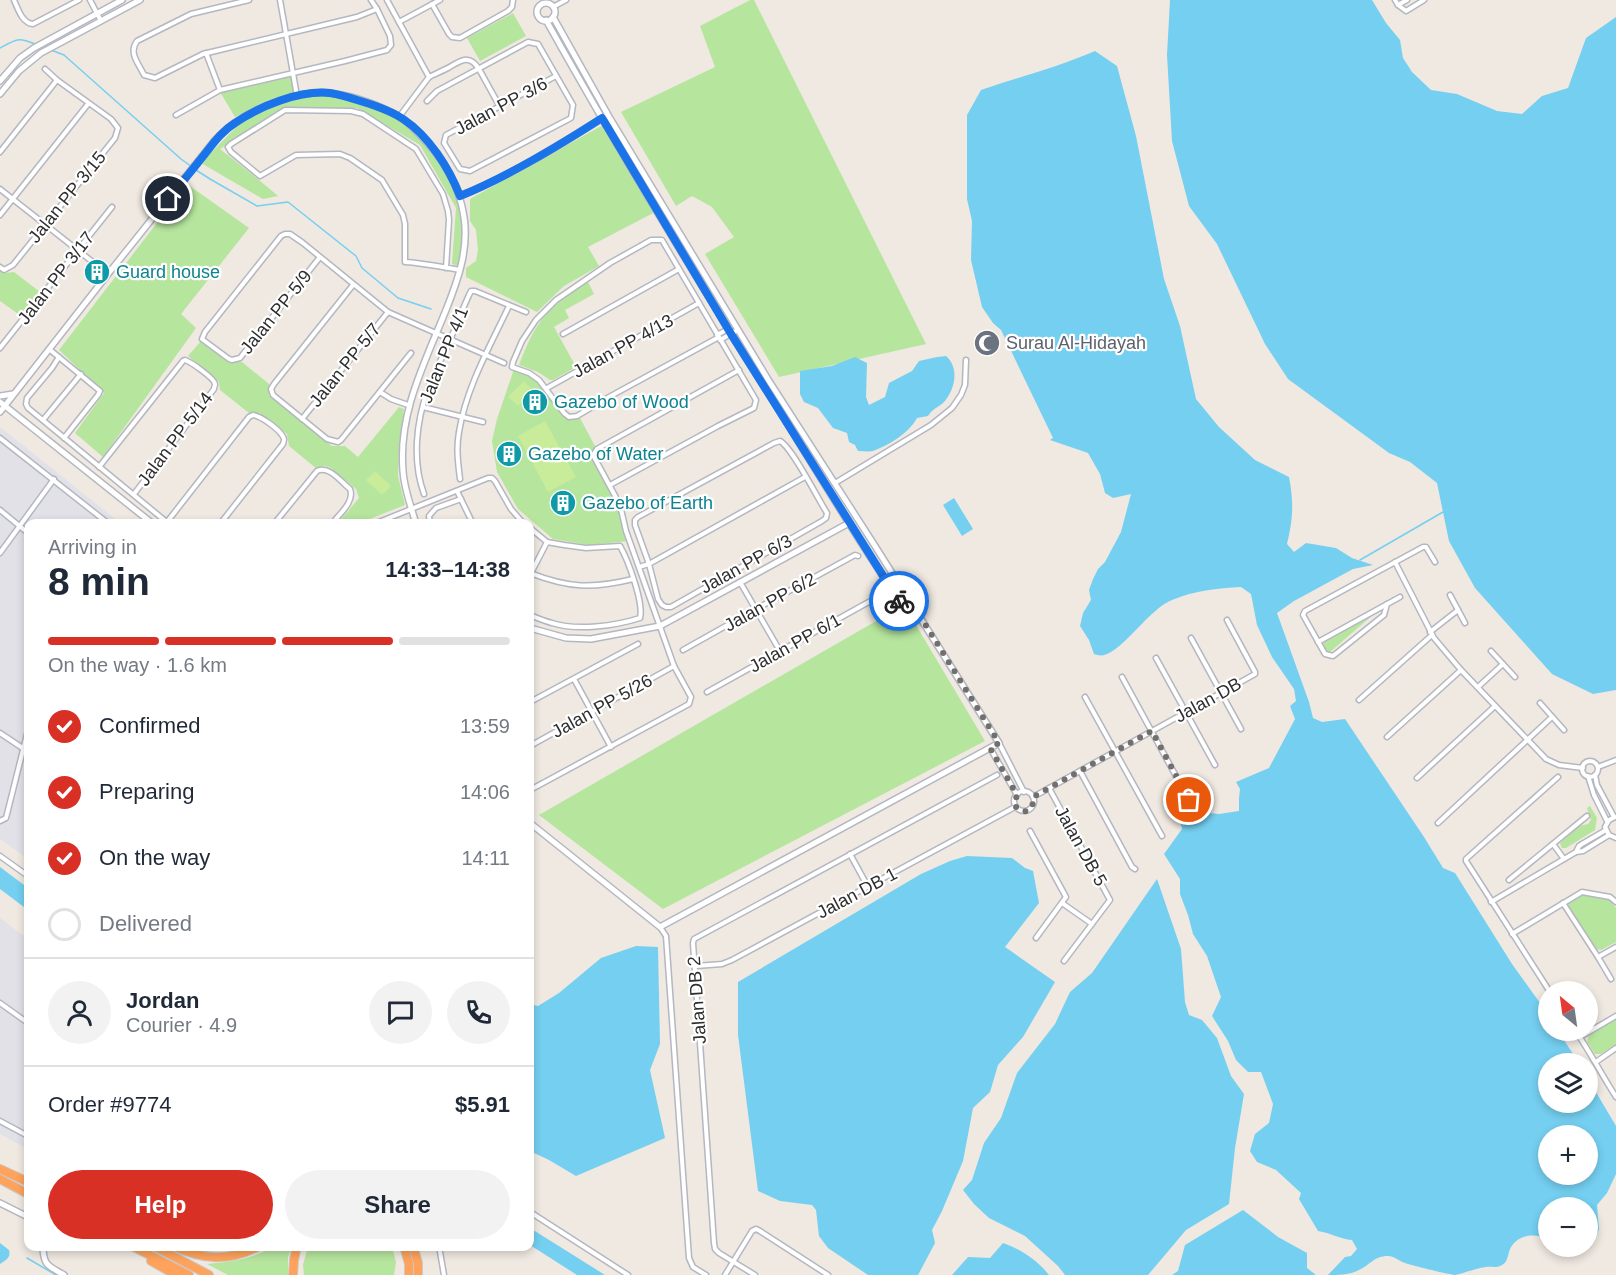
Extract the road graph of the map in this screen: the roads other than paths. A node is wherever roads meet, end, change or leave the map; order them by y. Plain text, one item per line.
1 (14, 0) edge
2 (79, 0) edge
3 (90, 0) edge
4 (122, 0) edge
5 (140, 0) edge
6 (249, 0) edge
7 (280, 0) edge
8 (371, 0) edge
9 (387, 0) edge
10 (440, 0) edge
11 (513, 0) edge
12 (534, 0) edge
13 (566, 0) edge
14 (1407, 0) edge
15 (1424, 0) edge
16 (544, 2) edge
17 (1397, 2) edge
18 (432, 4) junction
19 (538, 7) junction
20 (553, 8) junction
21 (376, 9) junction
22 (97, 14) junction
23 (553, 16) junction
24 (546, 20) junction
25 (101, 21) junction
26 (399, 22) junction
27 (286, 34) junction
28 (206, 53) junction
29 (45, 69) dead end
30 (479, 69) junction
31 (293, 73) junction
32 (556, 76) junction
33 (429, 77) junction
34 (57, 80) junction
35 (0, 81) edge
36 (220, 90) junction
37 (0, 94) edge
38 (297, 97) junction
39 (427, 101) dead end
40 (88, 104) junction
41 (500, 107) junction
42 (176, 115) dead end
43 (399, 117) junction
44 (605, 117) junction
45 (0, 152) edge
46 (0, 189) edge
47 (460, 196) junction
48 (13, 199) junction
49 (111, 207) dead end
50 (0, 216) edge
51 (45, 224) junction
52 (77, 250) junction
53 (320, 258) junction
54 (0, 267) edge
55 (446, 268) junction
56 (679, 269) junction
57 (460, 270) junction
58 (108, 274) junction
59 (353, 285) junction
60 (699, 303) junction
61 (509, 306) junction
62 (388, 312) junction
63 (525, 312) dead end
64 (736, 328) junction
65 (730, 332) junction
66 (436, 333) junction
67 (563, 334) dead end
68 (719, 338) junction
69 (450, 340) junction
70 (0, 348) edge
71 (49, 349) junction
72 (411, 353) dead end
73 (485, 355) junction
74 (59, 357) junction
75 (966, 360) dead end
76 (504, 363) dead end
77 (739, 370) junction
78 (81, 374) junction
79 (547, 388) junction
80 (380, 392) junction
81 (14, 394) junction
82 (0, 396) edge
83 (3, 404) edge
84 (408, 405) junction
85 (423, 407) junction
86 (0, 412) edge
87 (18, 416) junction
88 (463, 416) junction
89 (302, 418) junction
90 (43, 420) junction
91 (483, 422) dead end
92 (0, 438) edge
93 (64, 438) junction
94 (99, 467) junction
95 (805, 477) junction
96 (54, 479) junction
97 (460, 479) dead end
98 (834, 484) junction
99 (610, 485) junction
100 (457, 491) junction
101 (134, 494) junction
102 (424, 494) dead end
103 (461, 500) junction
104 (411, 508) junction
105 (0, 510) edge
106 (25, 519) edge
107 (103, 519) edge
108 (147, 519) edge
109 (163, 519) edge
110 (171, 519) edge
111 (224, 519) edge
112 (278, 519) edge
113 (336, 519) edge
114 (386, 519) edge
115 (414, 519) edge
116 (429, 519) edge
117 (470, 519) edge
118 (519, 519) edge
119 (24, 520) edge
120 (849, 523) junction
121 (20, 526) junction
122 (24, 530) edge
123 (534, 531) edge
124 (547, 542) junction
125 (0, 553) edge
126 (858, 556) dead end
127 (1395, 562) junction
128 (1435, 562) dead end
129 (649, 564) junction
130 (534, 566) edge
131 (639, 567) junction
132 (534, 575) edge
133 (633, 579) junction
134 (740, 582) junction
135 (883, 594) dead end
136 (1450, 595) dead end
137 (1400, 597) dead end
138 (912, 603) junction
139 (1387, 604) junction
140 (756, 609) junction
141 (1458, 609) junction
142 (534, 617) edge
143 (1227, 620) dead end
144 (1465, 623) dead end
145 (660, 626) junction
146 (534, 629) edge
147 (1431, 633) junction
148 (1191, 638) dead end
149 (1318, 642) junction
150 (638, 644) dead end
151 (683, 650) dead end
152 (780, 651) junction
153 (1491, 651) dead end
154 (1156, 658) dead end
155 (1503, 664) junction
156 (674, 666) junction
157 (1461, 670) junction
158 (1122, 677) dead end
159 (1515, 677) dead end
160 (574, 679) junction
161 (1478, 687) junction
162 (707, 692) dead end
163 (1222, 693) junction
164 (1085, 697) dead end
165 (534, 700) edge
166 (1359, 700) dead end
167 (1540, 703) dead end
168 (1495, 706) junction
169 (592, 712) junction
170 (1186, 712) junction
171 (1552, 717) junction
172 (1241, 729) dead end
173 (1564, 730) dead end
174 (1152, 731) junction
175 (0, 733) edge
176 (1387, 737) dead end
177 (1528, 740) junction
178 (999, 743) junction
179 (534, 744) edge
180 (611, 747) junction
181 (990, 748) junction
182 (24, 750) joint
183 (1115, 751) junction
184 (1616, 760) edge
185 (1215, 765) dead end
186 (1598, 767) junction
187 (1582, 768) junction
188 (1080, 771) junction
189 (997, 775) dead end
190 (1594, 775) junction
191 (1588, 776) junction
192 (1558, 777) dead end
193 (1417, 778) dead end
194 (534, 788) edge
195 (1049, 788) junction
196 (1024, 792) junction
197 (1017, 795) junction
198 (1033, 797) junction
199 (1189, 800) dead end
200 (1015, 807) junction
201 (1587, 816) dead end
202 (1615, 817) edge
203 (0, 821) edge
204 (1607, 821) junction
205 (1438, 823) dead end
206 (534, 827) edge
207 (1606, 830) junction
208 (1030, 831) dead end
209 (1609, 835) junction
210 (1162, 836) dead end
211 (1616, 838) edge
212 (1553, 844) junction
213 (1576, 852) junction
214 (850, 854) junction
215 (0, 856) edge
216 (1564, 859) junction
217 (1134, 869) dead end
218 (24, 873) edge
219 (1509, 880) dead end
220 (868, 887) junction
221 (1491, 902) junction
222 (1616, 902) edge
223 (1062, 903) junction
224 (1563, 903) junction
225 (1092, 924) junction
226 (660, 927) junction
227 (1512, 934) junction
228 (1036, 938) dead end
229 (1616, 946) edge
230 (1598, 957) junction
231 (1064, 961) dead end
232 (696, 966) junction
233 (1611, 979) dead end
234 (1543, 981) edge
235 (0, 1003) edge
236 (1616, 1016) edge
237 (24, 1020) edge
238 (1598, 1026) edge
239 (1616, 1048) edge
240 (1598, 1061) edge
241 (1598, 1067) edge
242 (1616, 1097) edge
243 (0, 1122) edge
244 (24, 1134) edge
245 (0, 1168) edge
246 (0, 1179) edge
247 (24, 1180) edge
248 (24, 1192) edge
249 (0, 1203) edge
250 (24, 1215) edge
251 (534, 1215) edge
252 (43, 1251) edge
253 (133, 1251) edge
254 (142, 1251) edge
255 (163, 1251) edge
256 (184, 1251) edge
257 (248, 1251) edge
258 (296, 1251) edge
259 (406, 1251) edge
260 (414, 1251) edge
261 (440, 1251) edge
262 (733, 1261) junction
263 (64, 1275) edge
264 (176, 1275) edge
265 (189, 1275) edge
266 (209, 1275) edge
267 (293, 1275) edge
268 (410, 1275) edge
269 (418, 1275) edge
270 (444, 1275) edge
271 (628, 1275) edge
272 (706, 1275) edge
273 (725, 1275) edge
274 (755, 1275) edge
275 (828, 1275) edge

1 - 2 street
3 - 22 street
4 - 22 street
5 - 25 street
6 - 28 street
7 - 27 street
8 - 21 street
9 - 26 street
10 - 18 street
11 - 18 street
12 - 19 street
13 - 20 street
14 - 17 street
15 - 17 street
16 - 19 street
16 - 20 street
18 - 26 street
19 - 24 street
20 - 23 street
21 - 27 street
21 - 31 street
22 - 25 street
22 - 35 street
23 - 24 street
23 - 44 street
24 - 44 street
25 - 37 street
26 - 33 street
27 - 28 street
27 - 31 street
28 - 36 street
29 - 34 street
30 - 32 street
30 - 33 street
30 - 39 street
30 - 41 street
31 - 36 street
31 - 38 street
32 - 41 street, Jalan PP 3/6
32 - 41 street, Jalan PP 3/6
33 - 43 street
34 - 40 street
34 - 45 street
36 - 42 street
38 - 43 street
38 - 58 street
40 - 48 street
40 - 51 street, Jalan PP 3/15
43 - 47 street
44 - 47 street
44 - 64 street
44 - 65 street
46 - 48 street
47 - 57 street
48 - 50 street
48 - 51 street
49 - 52 street, Jalan PP 3/17
51 - 52 street
51 - 54 street, Jalan PP 3/15
52 - 58 street
52 - 70 street, Jalan PP 3/17
53 - 53 street, Jalan PP 5/9
53 - 59 street
55 - 55 street
55 - 57 street
56 - 60 street
56 - 67 street
56 - 79 street
57 - 66 street
58 - 71 street
59 - 62 street
59 - 89 street
60 - 68 street
60 - 79 street, Jalan PP 4/13
61 - 63 street
61 - 69 street, Jalan PP 4/1
61 - 73 street
62 - 66 street
62 - 89 street, Jalan PP 5/7
64 - 65 street
64 - 98 street
65 - 68 street
65 - 120 street
66 - 69 street
66 - 84 street
68 - 77 street
68 - 79 street
69 - 73 street
69 - 85 street, Jalan PP 4/1
71 - 74 street
71 - 81 street
72 - 80 street
73 - 76 street
73 - 88 street
74 - 78 street
74 - 90 street
75 - 98 street
77 - 99 street
77 - 99 street
78 - 90 street
78 - 93 street
80 - 84 street
80 - 89 street
81 - 82 street
81 - 83 street
81 - 87 street
83 - 86 street
83 - 87 street
84 - 104 street
85 - 88 street
85 - 102 street, Jalan PP 4/1
87 - 108 street
88 - 91 street
88 - 97 street
90 - 93 street
92 - 96 street
93 - 94 street
94 - 101 street
94 - 101 street, Jalan PP 5/14
95 - 129 street
95 - 129 street
95 - 129 street, Jalan PP 6/3
96 - 106 street
96 - 107 street
98 - 138 street
99 - 131 street
100 - 103 street
100 - 104 street
100 - 118 street
101 - 109 street
103 - 116 street
103 - 117 street
104 - 114 street
104 - 115 street
105 - 121 street
110 - 111 street
112 - 113 street
119 - 121 street
120 - 134 street
120 - 138 street
121 - 122 street
121 - 125 street
123 - 124 street
124 - 130 street
124 - 133 street
126 - 140 street, Jalan PP 6/2
127 - 128 street
127 - 147 street
127 - 149 street
129 - 131 street
131 - 145 street
132 - 133 street
133 - 142 street
134 - 140 street
134 - 145 street
135 - 152 street, Jalan PP 6/1
136 - 141 street
137 - 139 street
138 - 178 street
139 - 149 street
139 - 149 street
140 - 151 street, Jalan PP 6/2
140 - 152 street
141 - 144 street
141 - 147 street
143 - 163 street, Jalan DB
145 - 146 street
145 - 156 street
147 - 157 street
147 - 166 street
148 - 163 street
150 - 160 street
152 - 162 street, Jalan PP 6/1
153 - 155 street
154 - 170 street
155 - 159 street
155 - 161 street
156 - 169 street, Jalan PP 5/26
156 - 180 street
157 - 161 street
157 - 176 street
158 - 174 street
160 - 165 street
160 - 169 street
161 - 168 street
163 - 170 street, Jalan DB
163 - 172 street
164 - 183 street
167 - 171 street
168 - 177 street
168 - 193 street
169 - 179 street, Jalan PP 5/26
169 - 180 street
170 - 174 street, Jalan DB
170 - 185 street
171 - 173 street
171 - 177 street
174 - 183 street, Jalan DB
174 - 199 street
175 - 182 street
177 - 187 street
177 - 205 street
178 - 181 street
178 - 196 street
180 - 194 street
181 - 197 street
181 - 226 street
182 - 203 street
183 - 188 street, Jalan DB
183 - 210 street
184 - 186 street
186 - 187 street
186 - 190 street
187 - 191 street
188 - 195 street, Jalan DB
188 - 217 street
189 - 214 street, Jalan DB 2
190 - 191 street
190 - 202 street
191 - 204 street
192 - 221 street
195 - 198 street, Jalan DB
195 - 225 street, Jalan DB 5
196 - 197 street
196 - 198 street
197 - 200 street
198 - 200 street
200 - 220 street, Jalan DB 1
201 - 212 street
202 - 204 street
204 - 207 street
206 - 226 street
207 - 209 street
207 - 213 street
208 - 223 street
209 - 211 street
209 - 213 street
212 - 216 street
212 - 219 street
213 - 216 street
214 - 220 street
214 - 232 street, Jalan DB 2
215 - 218 street
216 - 221 street
220 - 232 street, Jalan DB 1
221 - 227 street
222 - 224 street
223 - 225 street
223 - 228 street
224 - 227 street
224 - 230 street
225 - 231 street, Jalan DB 5
226 - 272 street
227 - 234 street
229 - 230 street
230 - 233 street
232 - 262 street, Jalan DB 2
235 - 237 street
236 - 238 street
239 - 240 street
241 - 242 street
243 - 244 street
245 - 247 highway
246 - 248 highway
249 - 250 street
251 - 271 street
252 - 263 street
253 - 264 highway
254 - 265 highway
255 - 266 highway
256 - 257 highway
258 - 267 highway
259 - 268 highway
260 - 269 highway
261 - 270 street
262 - 273 street
262 - 274 street, Jalan DB 2
262 - 275 street

